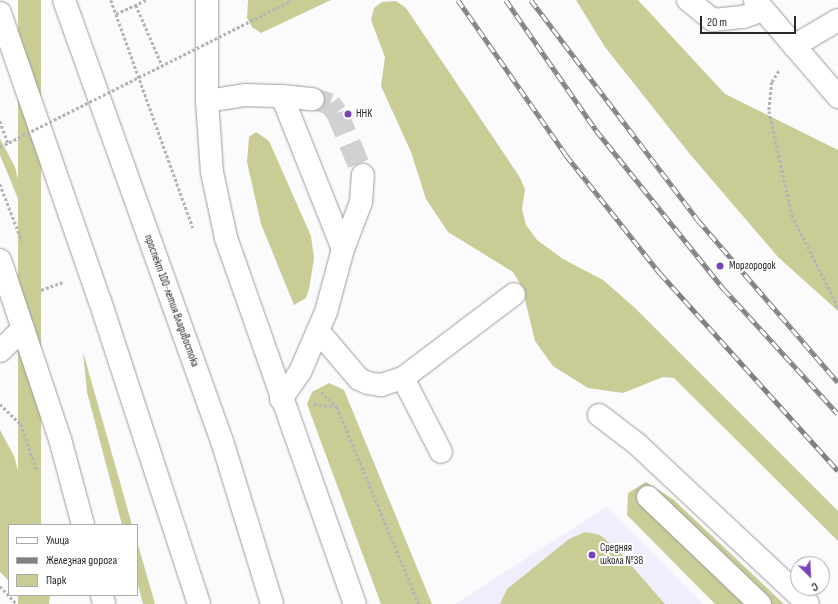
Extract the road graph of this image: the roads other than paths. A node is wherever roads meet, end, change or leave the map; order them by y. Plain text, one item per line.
1 (64, 0) edge
2 (207, 0) edge
3 (688, 0) edge
4 (759, 5) edge
5 (838, 6) edge
6 (0, 13) edge
7 (832, 23) edge
8 (794, 46) junction
9 (282, 96) junction
10 (838, 97) edge
11 (313, 99) tunnel mouth
12 (207, 101) junction
13 (363, 175) tunnel mouth
14 (343, 249) junction
15 (0, 260) edge
16 (514, 294) dead end
17 (23, 329) junction
18 (318, 330) junction
19 (0, 351) edge
20 (403, 378) junction
21 (281, 398) junction
22 (599, 416) dead end
23 (442, 452) dead end
24 (648, 497) dead end
25 (83, 524) edge
26 (199, 604) edge
27 (272, 604) edge
28 (355, 604) edge
29 (760, 604) edge
30 (808, 604) edge

1 - 27 main road, проспект 100-летия Владивостока
2 - 12 main road
3 - 4 main road
4 - 8 main road
5 - 7 main road
6 - 26 main road
7 - 8 main road
8 - 10 main road
9 - 11 main road
9 - 12 main road
9 - 14 main road
12 - 21 main road
13 - 14 main road
14 - 18 main road
15 - 17 main road
16 - 20 main road
17 - 19 main road
17 - 25 main road
18 - 20 main road
18 - 21 main road
20 - 23 main road
21 - 28 main road
22 - 30 main road
24 - 29 main road

